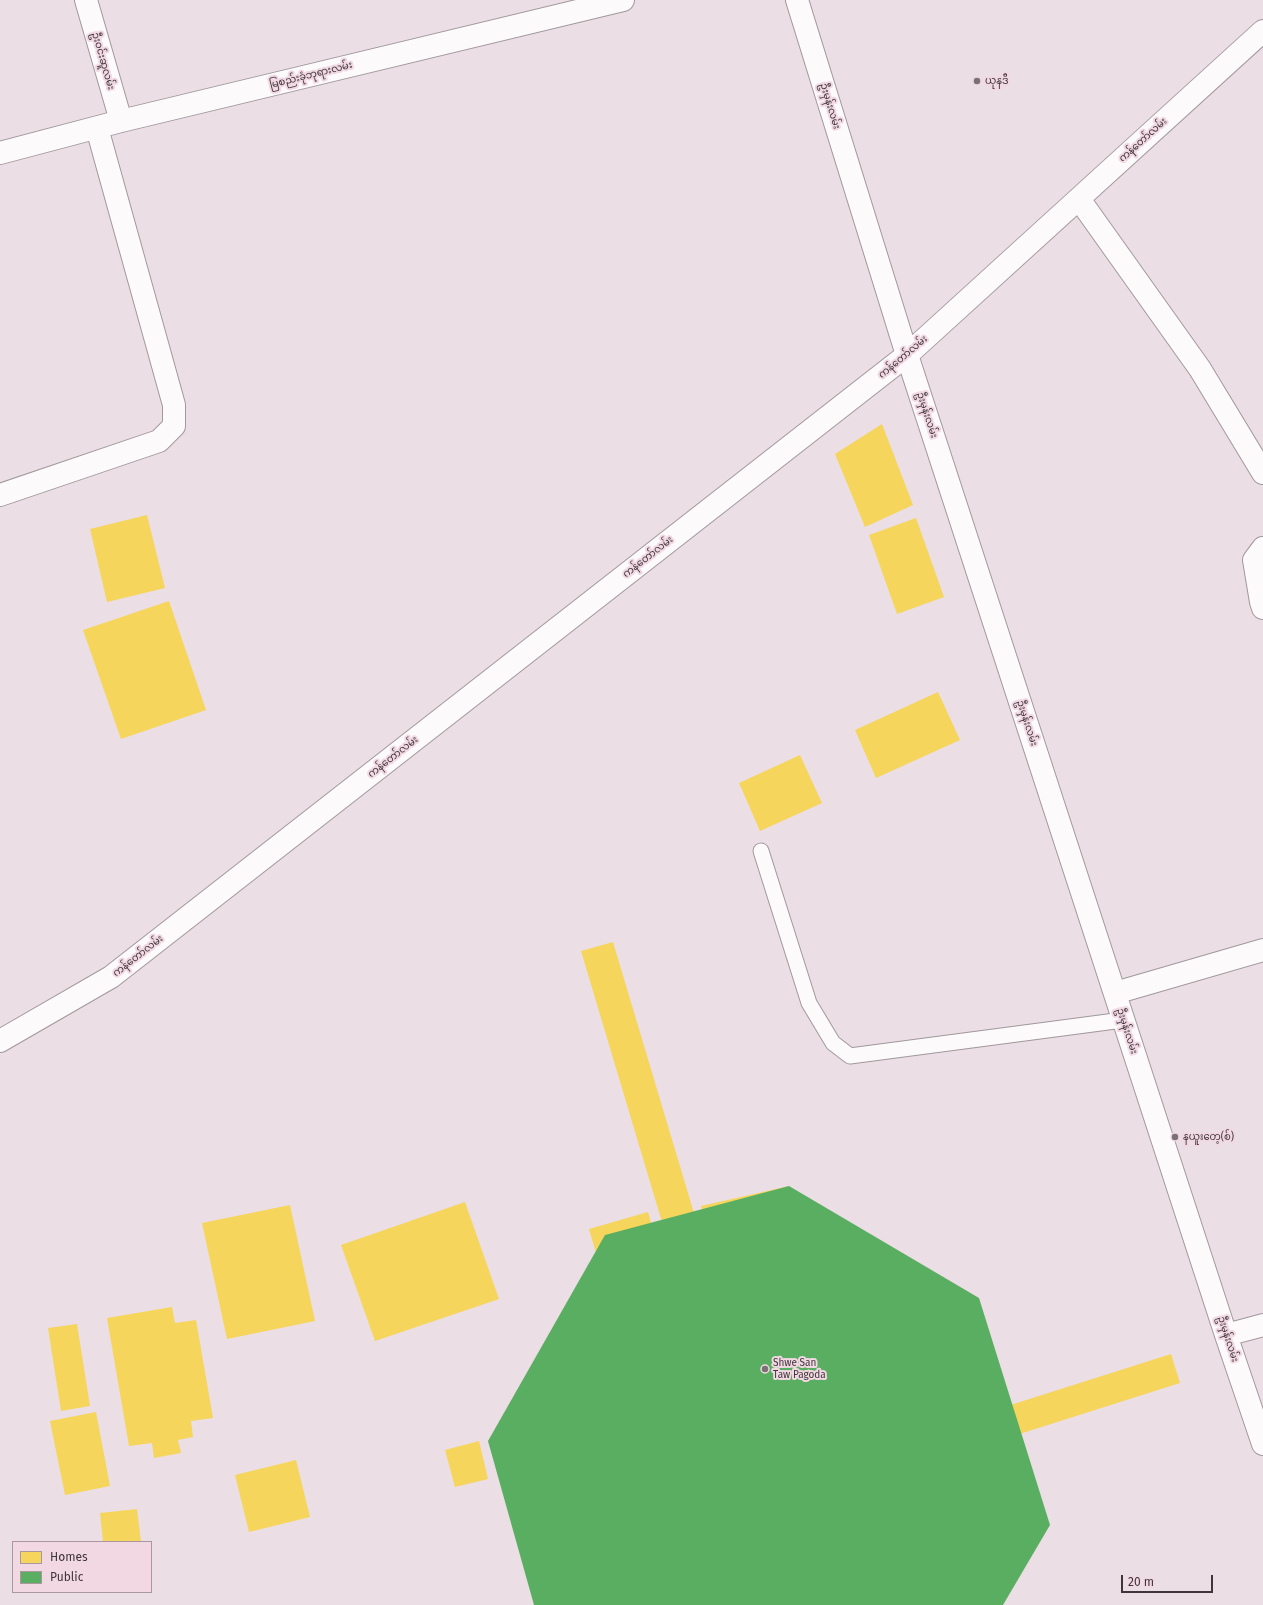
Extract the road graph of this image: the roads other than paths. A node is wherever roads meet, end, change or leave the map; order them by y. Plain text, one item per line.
1 (86, 0) edge
2 (623, 0) edge
3 (797, 0) edge
4 (1263, 31) edge
5 (121, 121) junction
6 (97, 128) junction
7 (0, 153) edge
8 (1079, 199) junction
9 (908, 355) junction
10 (1263, 473) edge
11 (0, 495) edge
12 (1263, 548) edge
13 (1263, 608) edge
14 (761, 851) dead end
15 (1263, 950) edge
16 (1114, 993) junction
17 (1123, 1020) junction
18 (0, 1041) edge
19 (1263, 1326) edge
20 (1226, 1335) junction
21 (1263, 1444) edge

1 - 5 street, ဦးဝင်းဆူလမ်း
2 - 5 street, မြစည်းခုံဘုရားလမ်း
3 - 9 street, ဦးမှန်းလမ်း
4 - 8 street, ကန်တော်လမ်း
5 - 6 street, မြစည်းခုံဘုရားလမ်း
6 - 7 street, မြစည်းခုံဘုရားလမ်း
6 - 11 street
8 - 9 street, ကန်တော်လမ်း
8 - 10 street
9 - 16 street, ဦးမှန်းလမ်း
9 - 18 street, ကန်တော်လမ်း
12 - 13 street
14 - 17 lane
15 - 16 street
16 - 17 street, ဦးမှန်းလမ်း
17 - 20 street, ဦးမှန်းလမ်း
19 - 20 street
20 - 21 street, ဦးမှန်းလမ်း

